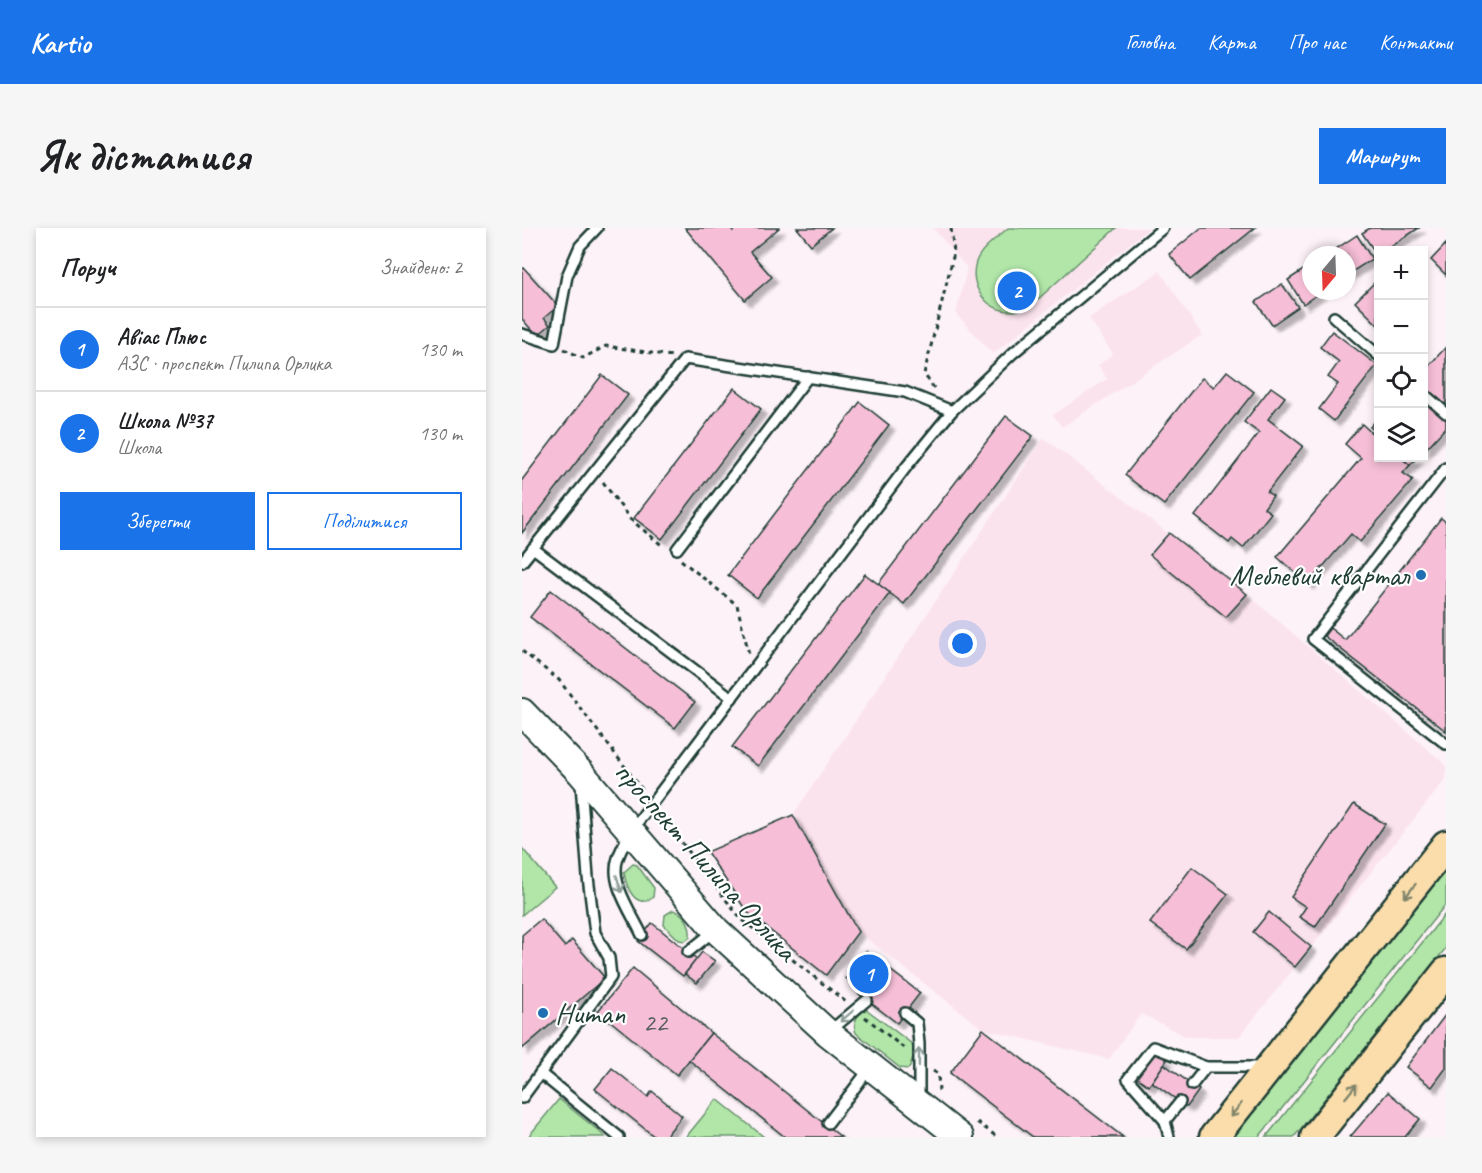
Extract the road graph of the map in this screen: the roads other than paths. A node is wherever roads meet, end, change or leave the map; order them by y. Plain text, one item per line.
1 (597, 228) edge
2 (1163, 228) edge
3 (1155, 231) edge
4 (1334, 317) dead end
5 (522, 334) edge
6 (1377, 354) edge
7 (808, 377) junction
8 (1428, 397) edge
9 (952, 411) junction
10 (1446, 413) edge
11 (1446, 468) edge
12 (533, 548) junction
13 (674, 552) road end
14 (522, 562) edge
15 (732, 698) junction
16 (522, 712) edge
17 (1446, 744) edge
18 (580, 772) junction
19 (630, 831) junction
20 (1446, 845) edge
21 (716, 930) junction
22 (642, 935) dead end
23 (688, 952) dead end
24 (1446, 972) edge
25 (867, 1000) dead end
26 (905, 1013) dead end
27 (828, 1033) junction
28 (1271, 1066) junction
29 (1206, 1067) junction
30 (870, 1068) junction
31 (540, 1073) junction
32 (1192, 1085) dead end
33 (522, 1098) edge
34 (1180, 1102) dead end
35 (920, 1106) junction
36 (1165, 1121) junction
37 (828, 1123) dead end
38 (966, 1127) edge
39 (619, 1137) edge
40 (1169, 1137) edge
41 (1214, 1137) edge
42 (1315, 1137) edge

1 - 5 lane
2 - 3 lane
3 - 9 lane
4 - 6 lane
7 - 9 lane
7 - 12 lane
7 - 13 lane
8 - 10 lane
9 - 15 lane
11 - 17 lane
12 - 14 lane
12 - 15 lane
15 - 19 lane
16 - 18 main road, проспект Пилипа Орлика
18 - 19 main road, проспект Пилипа Орлика
18 - 31 lane
19 - 21 main road, проспект Пилипа Орлика
19 -> 22 lane
20 -> 28 main road
21 - 23 lane
21 - 27 main road, проспект Пилипа Орлика
42 -> 24 main road
25 -> 27 lane
35 -> 26 lane
27 - 30 main road, проспект Пилипа Орлика
28 - 29 lane
28 -> 41 main road
29 - 32 lane
29 - 36 lane
30 - 35 main road, проспект Пилипа Орлика
30 - 37 lane
31 - 33 lane
31 - 39 lane
34 - 36 lane
35 - 38 main road, проспект Пилипа Орлика
36 - 40 lane

